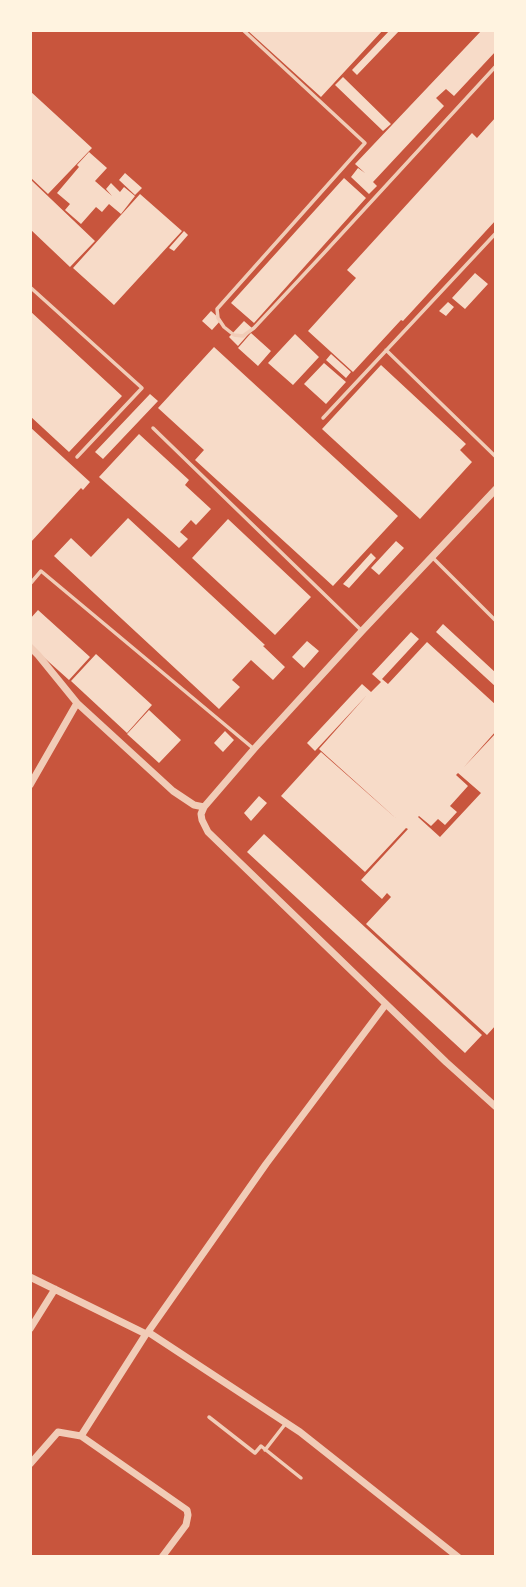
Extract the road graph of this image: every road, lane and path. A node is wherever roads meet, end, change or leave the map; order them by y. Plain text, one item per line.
1 (243, 30) edge
2 (496, 66) edge
3 (496, 233) edge
4 (30, 287) edge
5 (386, 350) junction
6 (323, 418) dead end
7 (153, 428) dead end
8 (77, 457) dead end
9 (496, 457) edge
10 (496, 489) edge
11 (432, 557) junction
12 (30, 584) edge
13 (496, 621) edge
14 (362, 631) junction
15 (30, 647) edge
16 (77, 703) junction
17 (254, 749) junction
18 (30, 785) edge
19 (204, 807) junction
20 (386, 1004) junction
21 (496, 1107) edge
22 (30, 1277) edge
23 (55, 1289) junction
24 (30, 1329) edge
25 (147, 1333) junction
26 (209, 1417) dead end
27 (286, 1423) junction
28 (81, 1436) junction
29 (265, 1450) junction
30 (30, 1464) edge
31 (301, 1478) dead end
32 (162, 1557) edge
33 (458, 1557) edge

1 - 2 lane
3 - 5 lane
4 - 8 lane
5 - 6 lane
5 - 9 lane
7 - 14 lane
10 - 11 street
11 - 13 lane
11 - 14 street
12 - 17 lane
14 - 17 street
15 - 16 street
16 - 18 street
16 - 19 street
17 - 19 street
19 - 20 street
20 - 21 street
20 - 25 street
22 - 23 street
23 - 24 street
23 - 25 street
25 - 27 street
25 - 28 street
26 - 29 lane
27 - 29 lane
27 - 33 street
28 - 30 street
28 - 32 street
29 - 31 lane

